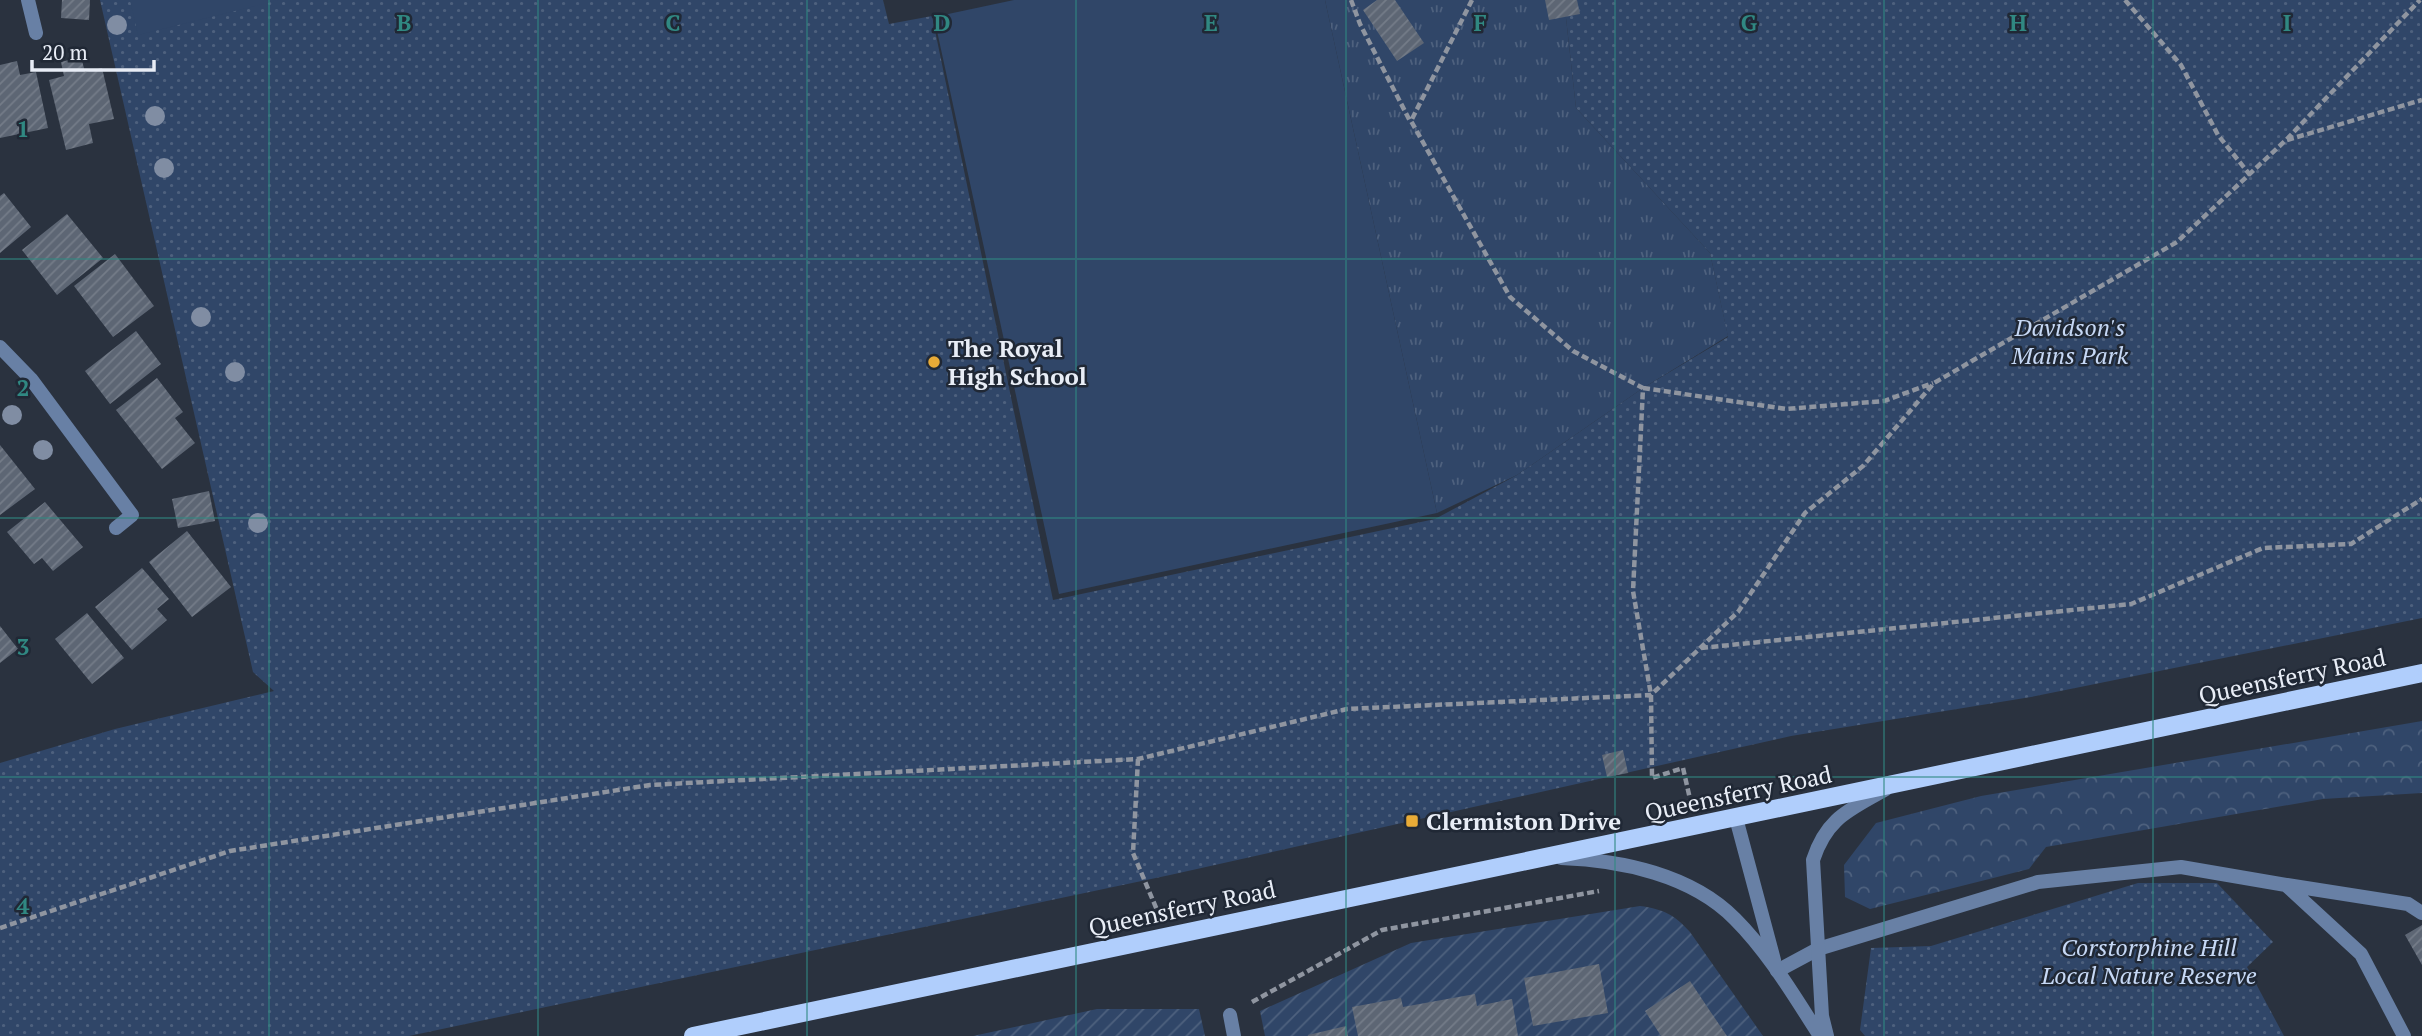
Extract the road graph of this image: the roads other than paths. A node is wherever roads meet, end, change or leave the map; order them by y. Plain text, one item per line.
1 (28, 0) edge
2 (36, 33) dead end
3 (0, 347) edge
4 (116, 528) dead end
5 (2422, 673) edge
6 (1891, 786) junction
7 (1736, 818) junction
8 (1543, 858) junction
9 (2286, 885) junction
10 (2422, 913) edge
11 (1818, 949) junction
12 (1777, 971) junction
13 (1230, 1015) dead end
14 (693, 1036) edge
15 (1234, 1036) edge
16 (1820, 1036) edge
17 (1827, 1036) edge
18 (2404, 1036) edge

1 - 2 street
3 - 4 street
5 - 6 main road, Queensferry Road
6 - 7 main road, Queensferry Road
6 - 11 street
7 - 8 main road, Queensferry Road
7 - 12 street
8 - 12 street
8 - 14 main road, Queensferry Road
9 - 10 street
9 - 11 street
9 - 18 street
11 - 12 street
11 - 17 street
12 - 16 street
13 - 15 street

